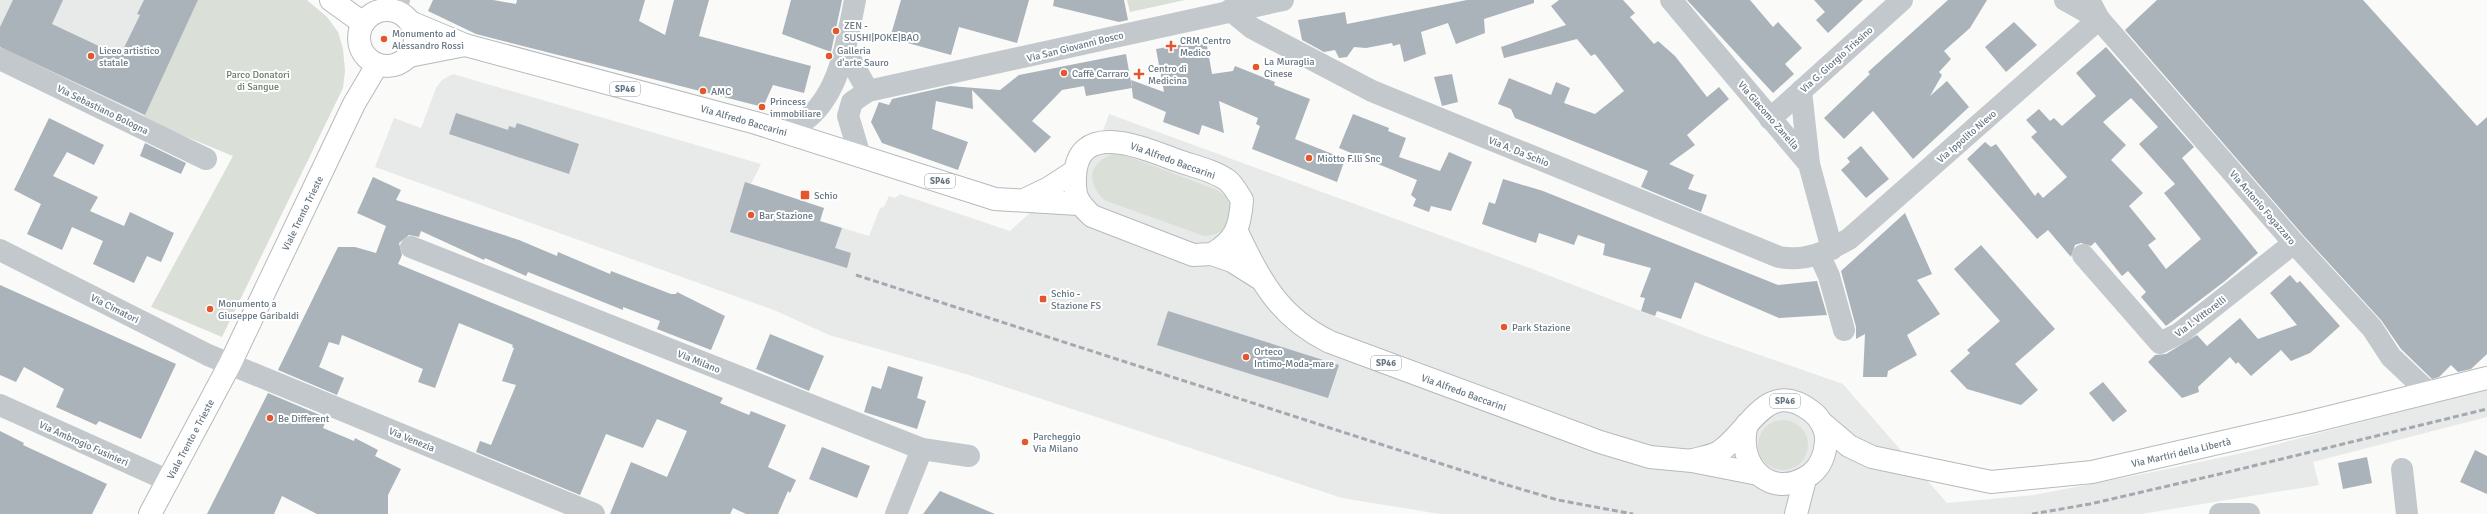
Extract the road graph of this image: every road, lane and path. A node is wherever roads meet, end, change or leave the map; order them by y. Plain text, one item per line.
1 (331, 0) edge
2 (855, 0) edge
3 (1283, 0) edge
4 (1671, 0) edge
5 (1902, 0) edge
6 (2065, 0) edge
7 (2089, 0) edge
8 (1230, 10) junction
9 (401, 11) edge
10 (2099, 20) junction
11 (363, 23) junction
12 (465, 45) junction
13 (845, 50) junction
14 (409, 56) junction
15 (0, 59) edge
16 (377, 64) junction
17 (1801, 91) junction
18 (868, 92) junction
19 (1770, 119) junction
20 (786, 132) junction
21 (860, 156) junction
22 (206, 159) dead end
23 (1809, 164) junction
24 (1075, 171) junction
25 (1021, 202) junction
26 (1079, 204) junction
27 (1237, 232) junction
28 (2294, 243) junction
29 (411, 247) dead end
30 (0, 250) edge
31 (1826, 251) junction
32 (1203, 254) junction
33 (2083, 254) dead end
34 (1260, 279) junction
35 (1844, 330) dead end
36 (230, 364) junction
37 (2487, 378) edge
38 (2429, 393) junction
39 (0, 405) edge
40 (1747, 424) junction
41 (1823, 424) junction
42 (922, 449) junction
43 (969, 456) dead end
44 (1872, 457) junction
45 (1692, 461) junction
46 (1820, 464) junction
47 (2402, 469) dead end
48 (1767, 479) junction
49 (1805, 479) junction
50 (168, 481) junction
51 (150, 514) edge
52 (594, 514) edge
53 (896, 514) edge
54 (1795, 514) edge
55 (2220, 514) edge
56 (2249, 514) edge
57 (2407, 514) edge

1 - 11 main road
2 - 13 street
3 - 8 street, Via San Giovanni Bosco
4 - 19 street, Via Giacomo Zanella
5 - 17 street, Via G. Giorgio Trissino
6 - 10 street
7 - 10 street
8 - 18 street, Via San Giovanni Bosco
8 - 31 street, Via A. Da Schio
9 - 11 main road
9 - 12 main road, Via Alfredo Baccarini
9 - 14 main road
10 - 28 street, Via Antonio Fogazzaro
10 - 31 street, Via Ippolito Nievo
11 - 16 main road
12 - 14 main road
12 - 20 main road, Via Alfredo Baccarini / SP46
13 - 18 street
13 - 20 street
14 - 16 main road
15 - 22 street, Via Sebastiano Bologna
16 - 36 main road, Viale Trento Trieste
17 - 19 street, Via G. Giorgio Trissino
17 - 23 street
18 - 21 street, Via San Giovanni Bosco
19 - 23 street, Via Giacomo Zanella
20 - 21 main road, Via Alfredo Baccarini / SP46
21 - 25 main road, Via Alfredo Baccarini / SP46
23 - 31 street, Via Giacomo Zanella
24 - 25 main road
24 - 26 main road, Via Alfredo Baccarini
24 - 27 main road, Via Alfredo Baccarini
25 - 26 main road, Via Alfredo Baccarini / SP46
26 - 32 main road, Via Alfredo Baccarini / SP46
27 - 32 main road
27 - 34 main road, Via Alfredo Baccarini / SP46
28 - 33 street, Via I. Vittorelli
28 - 38 street, Via Antonio Fogazzaro
29 - 42 street, Via Milano
30 - 36 street, Via Cimatori
31 - 35 street
32 - 34 main road, Via Alfredo Baccarini / SP46
34 - 45 main road, Via Alfredo Baccarini / SP46
36 - 50 main road, Viale Trento e Trieste
36 - 52 street, Via Venezia
37 - 38 main road, Via Martiri della Libertà
38 - 44 main road, Via Martiri della Libertà
39 - 50 street, Via Ambrogio Fusinieri
40 - 41 main road, Via Alfredo Baccarini / SP46
40 - 45 main road, Via Alfredo Baccarini / SP46
40 - 48 main road
41 - 44 main road, Via Martiri della Libertà
41 - 46 main road
42 - 43 street, Via Milano
42 - 53 street
44 - 46 main road, Via Martiri della Libertà
45 - 48 main road, Via Alfredo Baccarini / SP46
46 - 49 main road
47 - 57 street
48 - 49 main road, Via Alfredo Baccarini
48 - 54 main road
49 - 54 main road
50 - 51 main road, Viale Trento e Trieste
55 - 56 street

